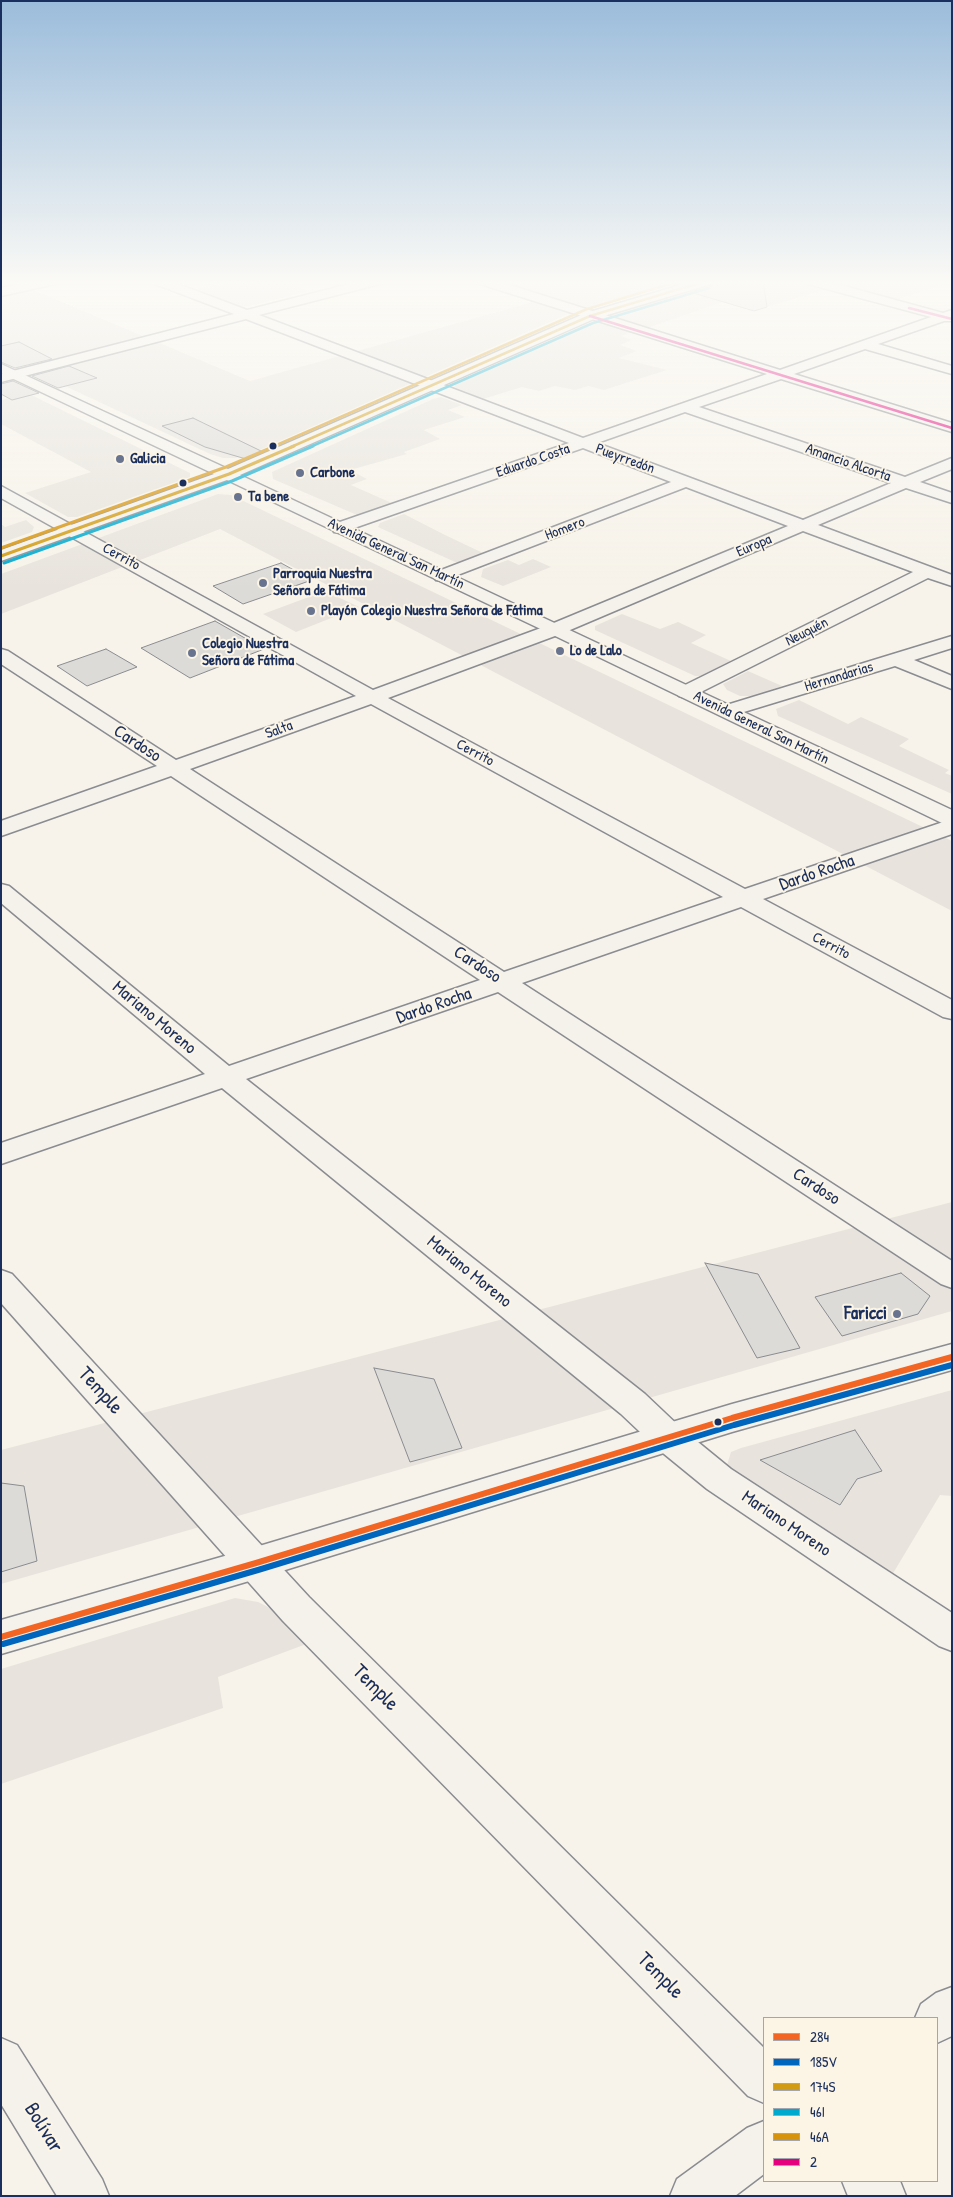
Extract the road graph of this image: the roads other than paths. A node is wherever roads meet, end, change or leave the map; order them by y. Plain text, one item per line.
1 (27, 384) edge
2 (426, 384) edge
3 (438, 384) edge
4 (755, 384) edge
5 (807, 384) edge
6 (432, 386) junction
7 (687, 408) junction
8 (952, 428) edge
9 (584, 444) junction
10 (952, 463) edge
11 (229, 474) junction
12 (687, 481) junction
13 (906, 483) junction
14 (1, 491) edge
15 (952, 498) edge
16 (803, 525) junction
17 (340, 528) junction
18 (73, 530) junction
19 (1, 556) edge
20 (927, 572) junction
21 (442, 576) junction
22 (952, 581) edge
23 (556, 629) junction
24 (952, 642) edge
25 (1, 655) edge
26 (896, 660) junction
27 (952, 683) edge
28 (686, 692) junction
29 (372, 697) junction
30 (727, 711) junction
31 (174, 768) junction
32 (952, 819) edge
33 (952, 826) edge
34 (1, 829) edge
35 (1, 891) edge
36 (742, 898) junction
37 (503, 982) junction
38 (952, 1011) edge
39 (227, 1078) junction
40 (1, 1154) edge
41 (952, 1276) edge
42 (1, 1282) edge
43 (952, 1357) edge
44 (670, 1439) junction
45 (256, 1563) junction
46 (952, 1634) edge
47 (1, 1637) edge
48 (952, 2008) edge
49 (938, 2019) edge
50 (1, 2061) edge
51 (763, 2079) edge
52 (763, 2146) edge
53 (867, 2182) edge
54 (85, 2196) edge
55 (694, 2196) edge
56 (882, 2196) edge

1 - 11 street, Avenida General San Martín
2 - 6 street, Pueyrredón
3 - 6 street
4 - 7 street, Eduardo Costa
5 - 8 street
6 - 9 street, Pueyrredón
6 - 11 street
7 - 9 street, Eduardo Costa
7 - 13 street, Amancio Alcorta
9 - 12 street, Pueyrredón
9 - 17 street, Eduardo Costa
10 - 13 street, Europa
11 - 17 street, Avenida General San Martín
11 - 18 street
12 - 16 street, Pueyrredón
12 - 21 street, Homero
13 - 15 street, Amancio Alcorta
13 - 16 street, Europa
14 - 18 street, Cerrito
16 - 20 street, Pueyrredón
16 - 23 street, Europa
17 - 21 street, Avenida General San Martín
18 - 19 street
18 - 29 street, Cerrito
20 - 22 street, Pueyrredón
20 - 28 street, Neuquén
21 - 23 street, Avenida General San Martín
23 - 28 street, Avenida General San Martín
23 - 29 street, Salta
24 - 26 street, Hernandarias
25 - 31 street, Cardoso
26 - 27 street
26 - 30 street, Hernandarias
28 - 30 street, Avenida General San Martín
29 - 31 street, Salta
29 - 36 street, Cerrito
30 - 32 street, Avenida General San Martín
31 - 34 street, Salta
31 - 37 street, Cardoso
33 - 36 street, Dardo Rocha
35 - 39 street, Mariano Moreno
36 - 37 street, Dardo Rocha
36 - 38 street, Cerrito
37 - 39 street, Dardo Rocha
37 - 41 street, Cardoso
39 - 40 street, Dardo Rocha
39 - 44 street, Mariano Moreno
42 - 45 street, Temple
43 - 44 street
44 - 45 street
44 - 46 street, Mariano Moreno
45 - 47 street
45 - 51 street, Temple
48 - 49 street
50 - 54 street, Bolívar
52 - 55 street
53 - 56 street

